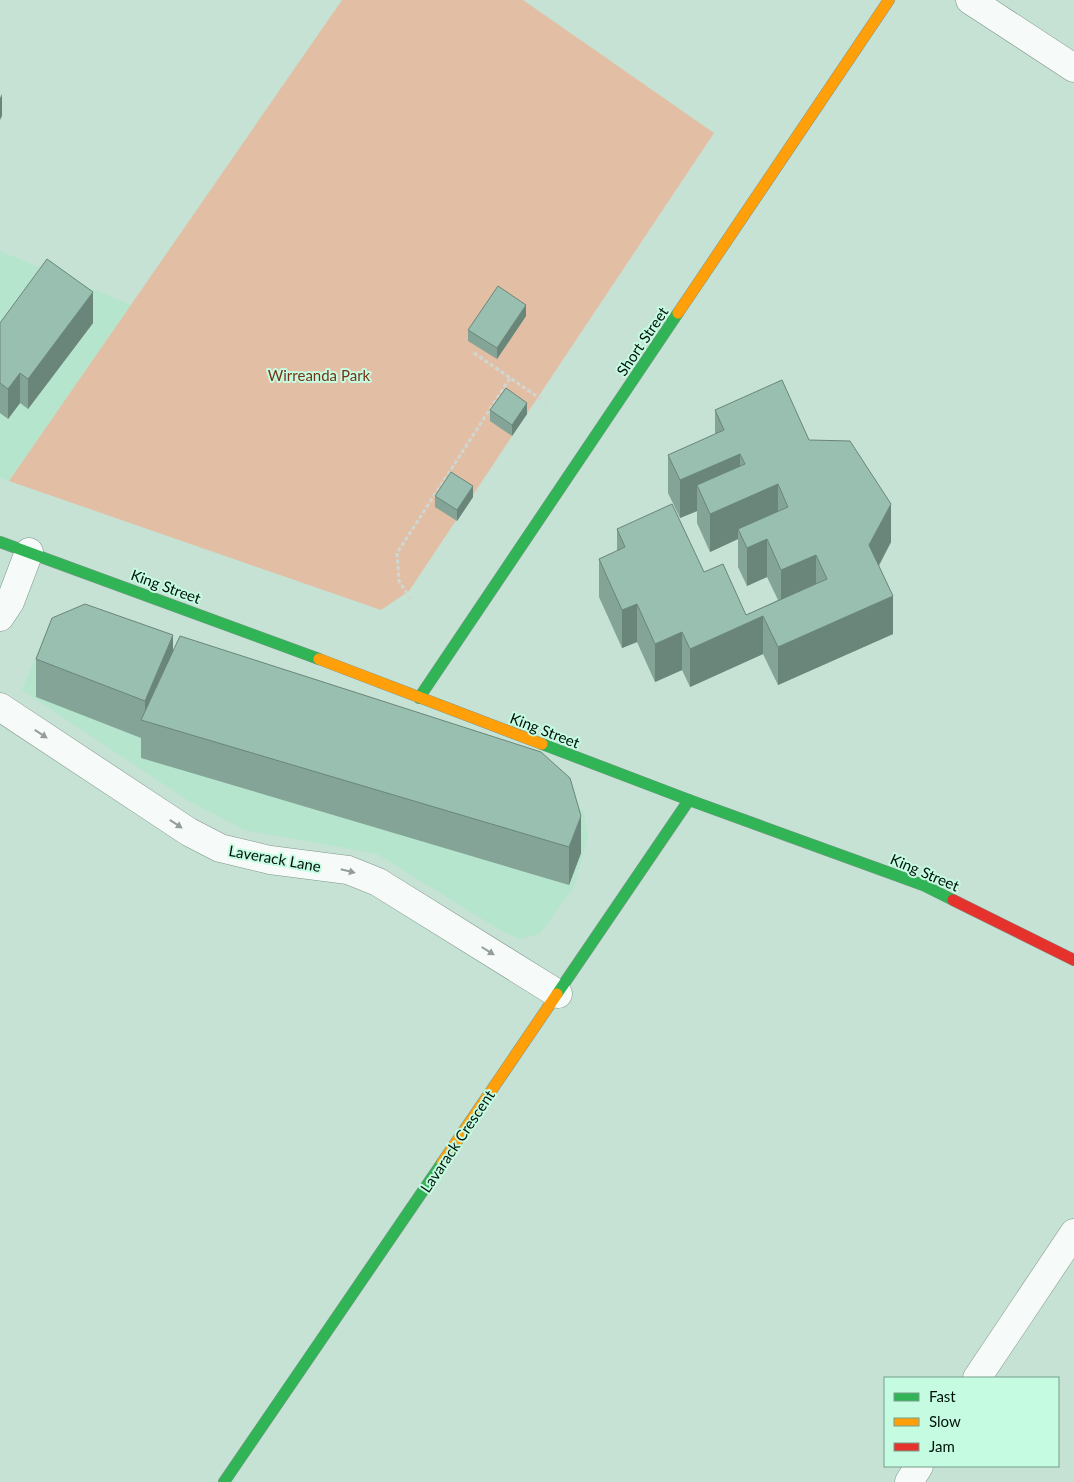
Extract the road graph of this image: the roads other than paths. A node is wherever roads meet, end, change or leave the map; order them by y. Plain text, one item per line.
1 (888, 0) edge
2 (970, 0) edge
3 (1074, 68) edge
4 (0, 542) edge
5 (29, 552) junction
6 (0, 617) edge
7 (419, 698) junction
8 (0, 707) edge
9 (689, 800) junction
10 (1074, 960) edge
11 (558, 994) junction
12 (1074, 1233) edge
13 (979, 1377) edge
14 (918, 1467) edge
15 (224, 1482) edge
16 (909, 1482) edge

1 - 7 street, Short Street
2 - 3 street
4 - 5 street, King Street
5 - 6 street
5 - 7 street, King Street
7 - 9 street, King Street
8 -> 11 street, Laverack Lane
9 - 10 street, King Street
9 - 11 street, Lavarack Crescent
11 - 15 street, Lavarack Crescent
12 - 13 street
14 - 16 street

